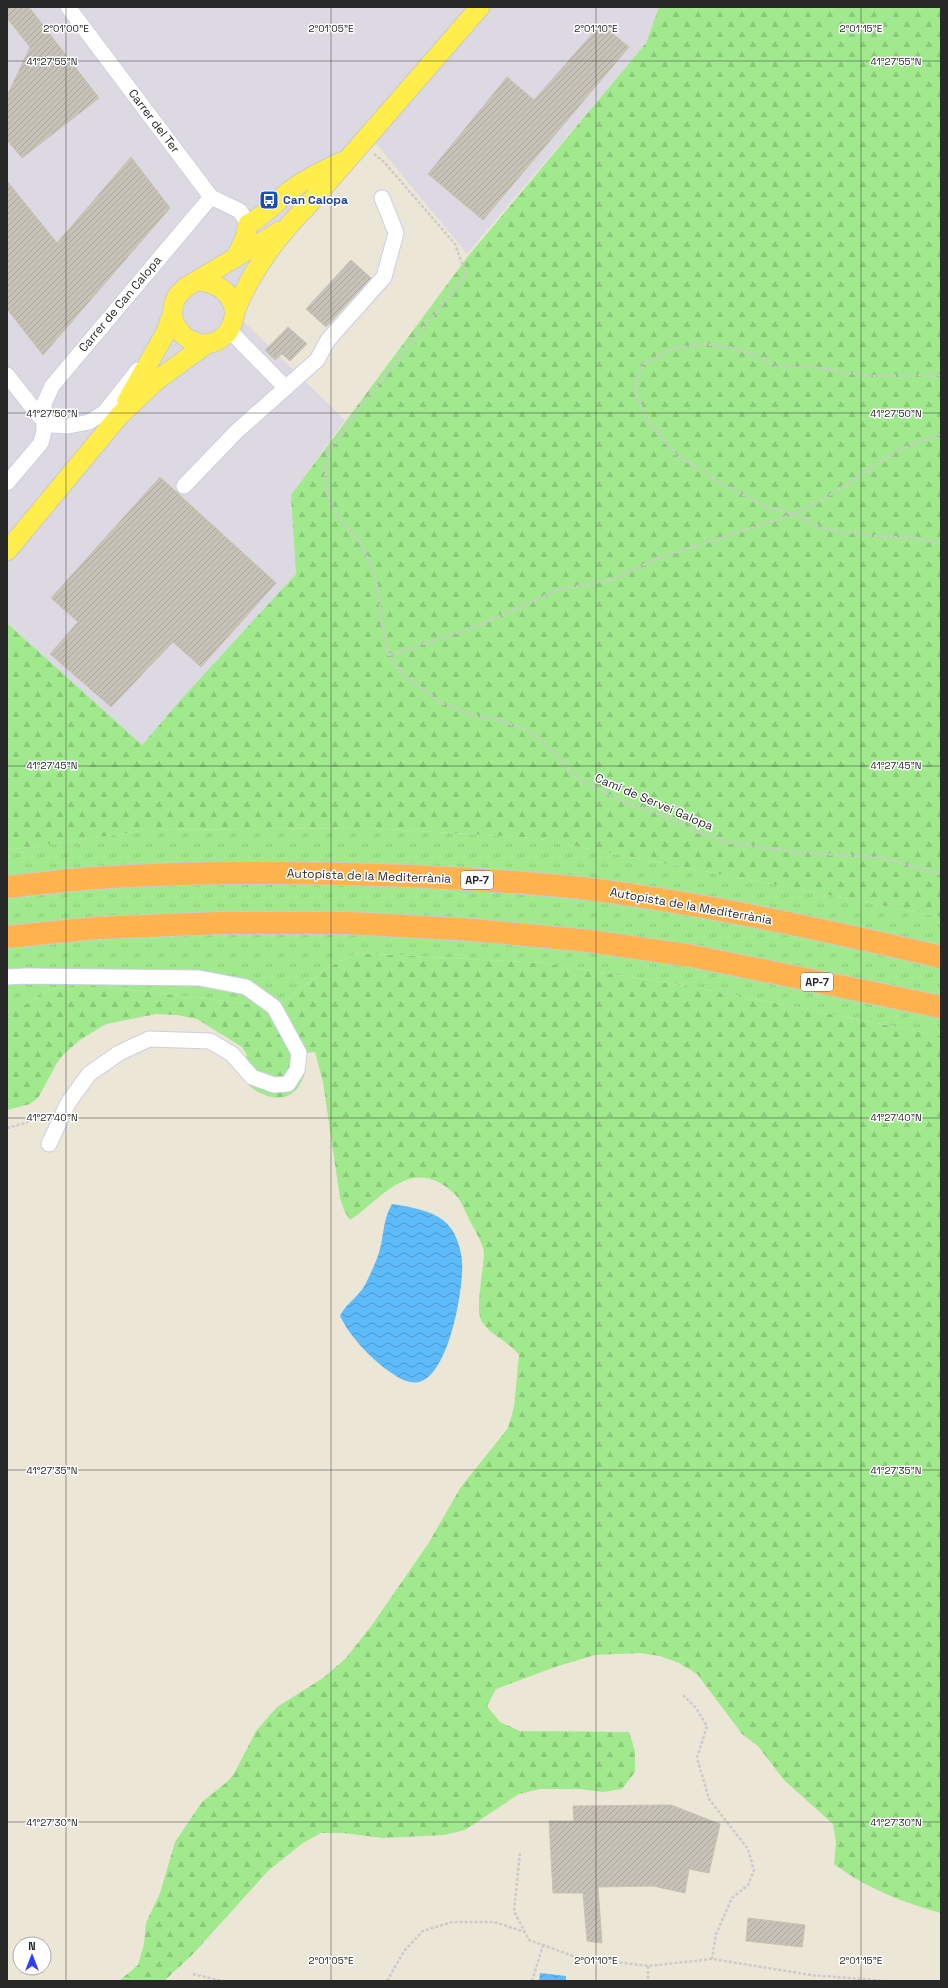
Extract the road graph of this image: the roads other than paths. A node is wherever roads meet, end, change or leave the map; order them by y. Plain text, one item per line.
1 (68, 7) edge
2 (480, 7) edge
3 (348, 159) junction
4 (211, 196) junction
5 (382, 198) dead end
6 (248, 224) junction
7 (286, 227) junction
8 (236, 257) junction
9 (197, 282) junction
10 (172, 315) junction
11 (232, 322) junction
12 (208, 343) junction
13 (155, 352) junction
14 (7, 375) edge
15 (286, 388) junction
16 (119, 416) junction
17 (43, 419) junction
18 (7, 483) edge
19 (184, 486) dead end
20 (7, 551) edge
21 (7, 887) edge
22 (7, 937) edge
23 (941, 957) edge
24 (7, 977) edge
25 (941, 1007) edge
26 (49, 1144) dead end

1 - 4 street, Carrer del Ter
2 - 3 main road
3 - 6 main road
3 - 7 main road
4 - 6 street, Carrer del Ter
4 - 17 street, Carrer de Can Calopa
5 - 15 street
6 - 8 main road
7 - 8 main road
7 - 11 main road
8 - 9 main road
9 - 10 main road
9 - 11 main road
10 - 12 main road
10 - 13 main road
11 - 12 main road
11 - 15 street
12 - 16 main road
13 - 16 main road
13 - 17 street
14 - 17 street
15 - 19 street
16 - 20 main road
17 - 18 street, Carrer de Can Calopa
21 - 23 highway, Autopista de la Mediterrània / AP-7
22 - 25 highway, AP-7
24 - 26 street

